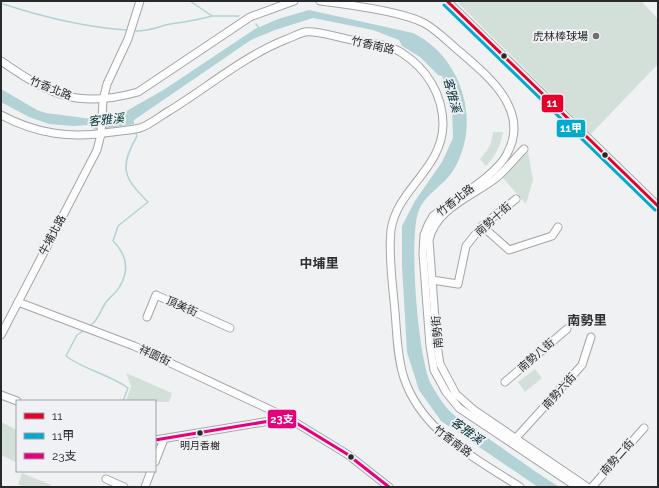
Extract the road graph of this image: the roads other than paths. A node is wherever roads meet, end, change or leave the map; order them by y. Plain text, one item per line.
1 (140, 1) edge
2 (294, 1) edge
3 (320, 1) edge
4 (447, 1) edge
5 (1, 61) edge
6 (102, 100) junction
7 (1, 115) edge
8 (101, 134) junction
9 (524, 149) dead end
10 (516, 198) dead end
11 (658, 206) edge
12 (482, 226) junction
13 (558, 227) dead end
14 (432, 280) junction
15 (18, 302) junction
16 (147, 317) dead end
17 (4, 320) edge
18 (230, 328) dead end
19 (567, 329) dead end
20 (1, 335) edge
21 (591, 337) dead end
22 (505, 382) dead end
23 (1, 395) edge
24 (16, 401) edge
25 (264, 407) junction
26 (288, 418) junction
27 (263, 422) junction
28 (644, 428) dead end
29 (516, 438) junction
30 (164, 439) junction
31 (156, 440) edge
32 (156, 459) edge
33 (151, 472) edge
34 (106, 479) dead end
35 (124, 487) edge
36 (144, 487) edge
37 (389, 487) edge
38 (520, 487) edge
39 (577, 487) edge
40 (587, 487) edge
41 (592, 487) edge

1 - 6 street
2 - 6 street, 竹香北路
3 - 39 street, 竹香北路
4 - 11 street
5 - 6 street, 竹香北路
6 - 8 street, 牛埔北路
7 - 8 street, 竹香南路
8 - 15 street, 牛埔北路
8 - 38 street, 竹香南路
9 - 14 street, 南勢街
10 - 12 street, 南勢十街
12 - 13 street
12 - 14 street, 南勢十街
14 - 29 street, 南勢街
15 - 17 street, 牛埔北路
15 - 25 street, 祥園街
16 - 18 street, 頂美街
17 - 20 street, 牛埔北路
19 - 22 street, 南勢八街
21 - 29 street, 南勢六街
23 - 24 street
25 - 26 street, 祥園街
25 - 27 street
26 - 27 street
26 - 37 street, 祥園街
27 - 30 street
28 - 41 street, 南勢二街
29 - 40 street, 南勢街
30 - 31 street
30 - 32 street
33 - 36 street
34 - 35 street

